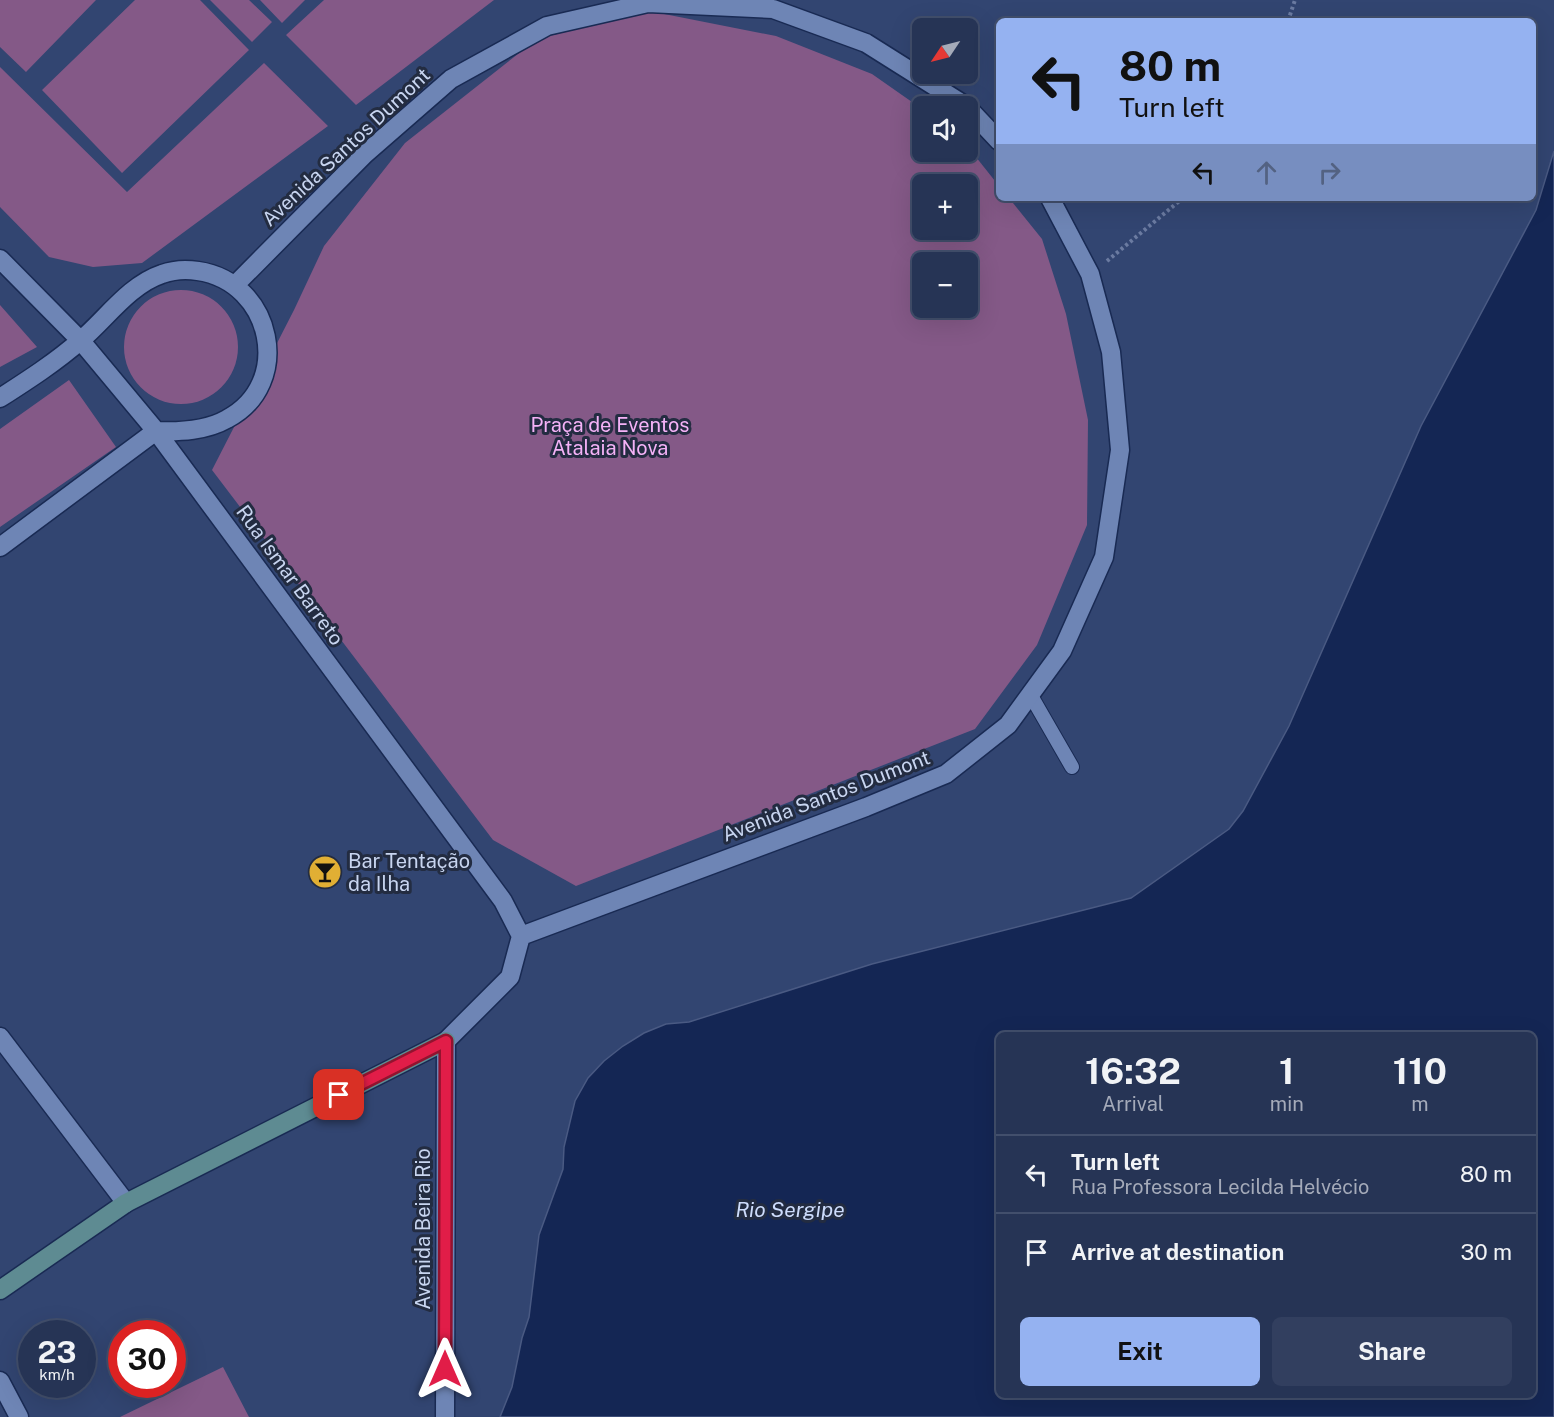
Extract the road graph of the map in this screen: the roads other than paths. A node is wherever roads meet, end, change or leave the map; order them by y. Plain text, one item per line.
1 (950, 96) edge
2 (978, 119) edge
3 (996, 138) edge
4 (1052, 201) edge
5 (0, 259) edge
6 (235, 285) junction
7 (81, 341) junction
8 (0, 399) edge
9 (156, 431) junction
10 (0, 547) edge
11 (1030, 694) junction
12 (1072, 767) dead end
13 (520, 936) junction
14 (0, 1037) edge
15 (446, 1041) junction
16 (126, 1203) junction
17 (0, 1290) edge
18 (0, 1381) edge
19 (20, 1417) edge
20 (445, 1417) edge

1 - 6 street, Avenida Santos Dumont
2 - 3 street, Avenida Santos Dumont
4 - 11 street, Avenida Santos Dumont
5 - 7 street, Rua Ismar Barreto
6 - 7 street
6 - 9 street
7 - 8 street
7 - 9 street, Rua Ismar Barreto
9 - 10 street
9 - 13 street, Rua Ismar Barreto
11 - 12 lane
11 - 13 street, Avenida Santos Dumont
13 - 15 street
14 - 16 street
15 - 16 street
15 - 20 street, Avenida Beira Rio
16 - 17 street
18 - 19 street

